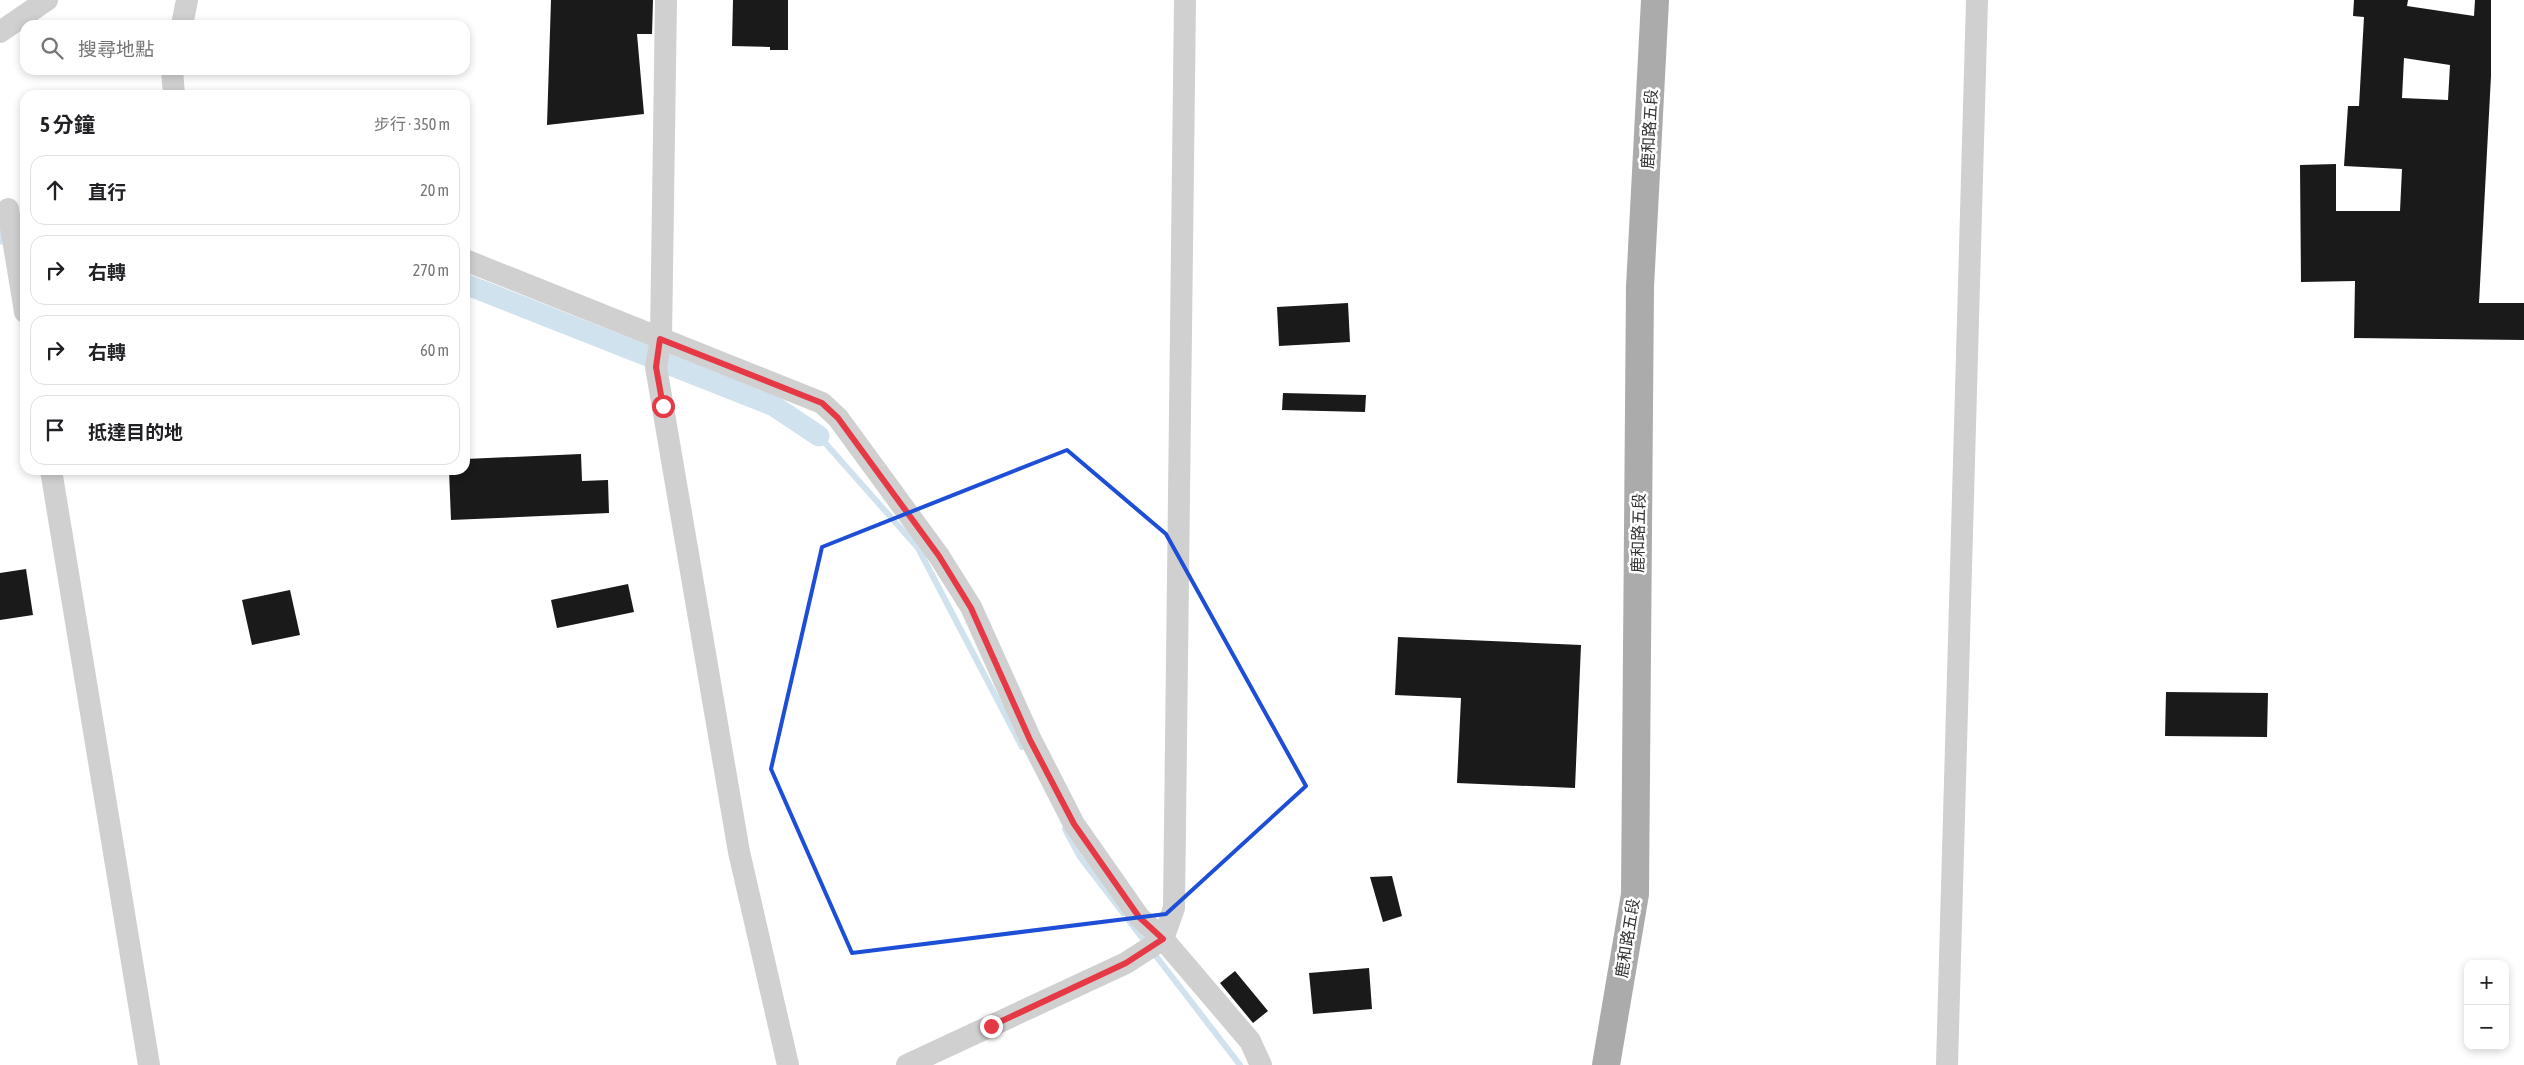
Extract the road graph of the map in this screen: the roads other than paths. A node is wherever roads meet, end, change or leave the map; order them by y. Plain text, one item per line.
1 (48, 0) edge
2 (187, 0) edge
3 (666, 0) edge
4 (1185, 0) edge
5 (1655, 0) edge
6 (1977, 0) edge
7 (183, 20) edge
8 (0, 32) edge
9 (172, 75) edge
10 (174, 90) edge
11 (11, 209) edge
12 (470, 262) edge
13 (20, 280) edge
14 (660, 339) junction
15 (52, 475) edge
16 (1163, 939) junction
17 (149, 1065) edge
18 (788, 1065) edge
19 (907, 1065) edge
20 (1261, 1065) edge
21 (1606, 1065) edge
22 (1947, 1065) edge

1 - 8 street
2 - 7 street
3 - 14 street
4 - 16 street
5 - 21 main road, 鹿和路五段
6 - 22 street
9 - 10 street
11 - 13 street
12 - 14 street
14 - 16 street
14 - 18 street
15 - 17 street
16 - 19 street
16 - 20 street

